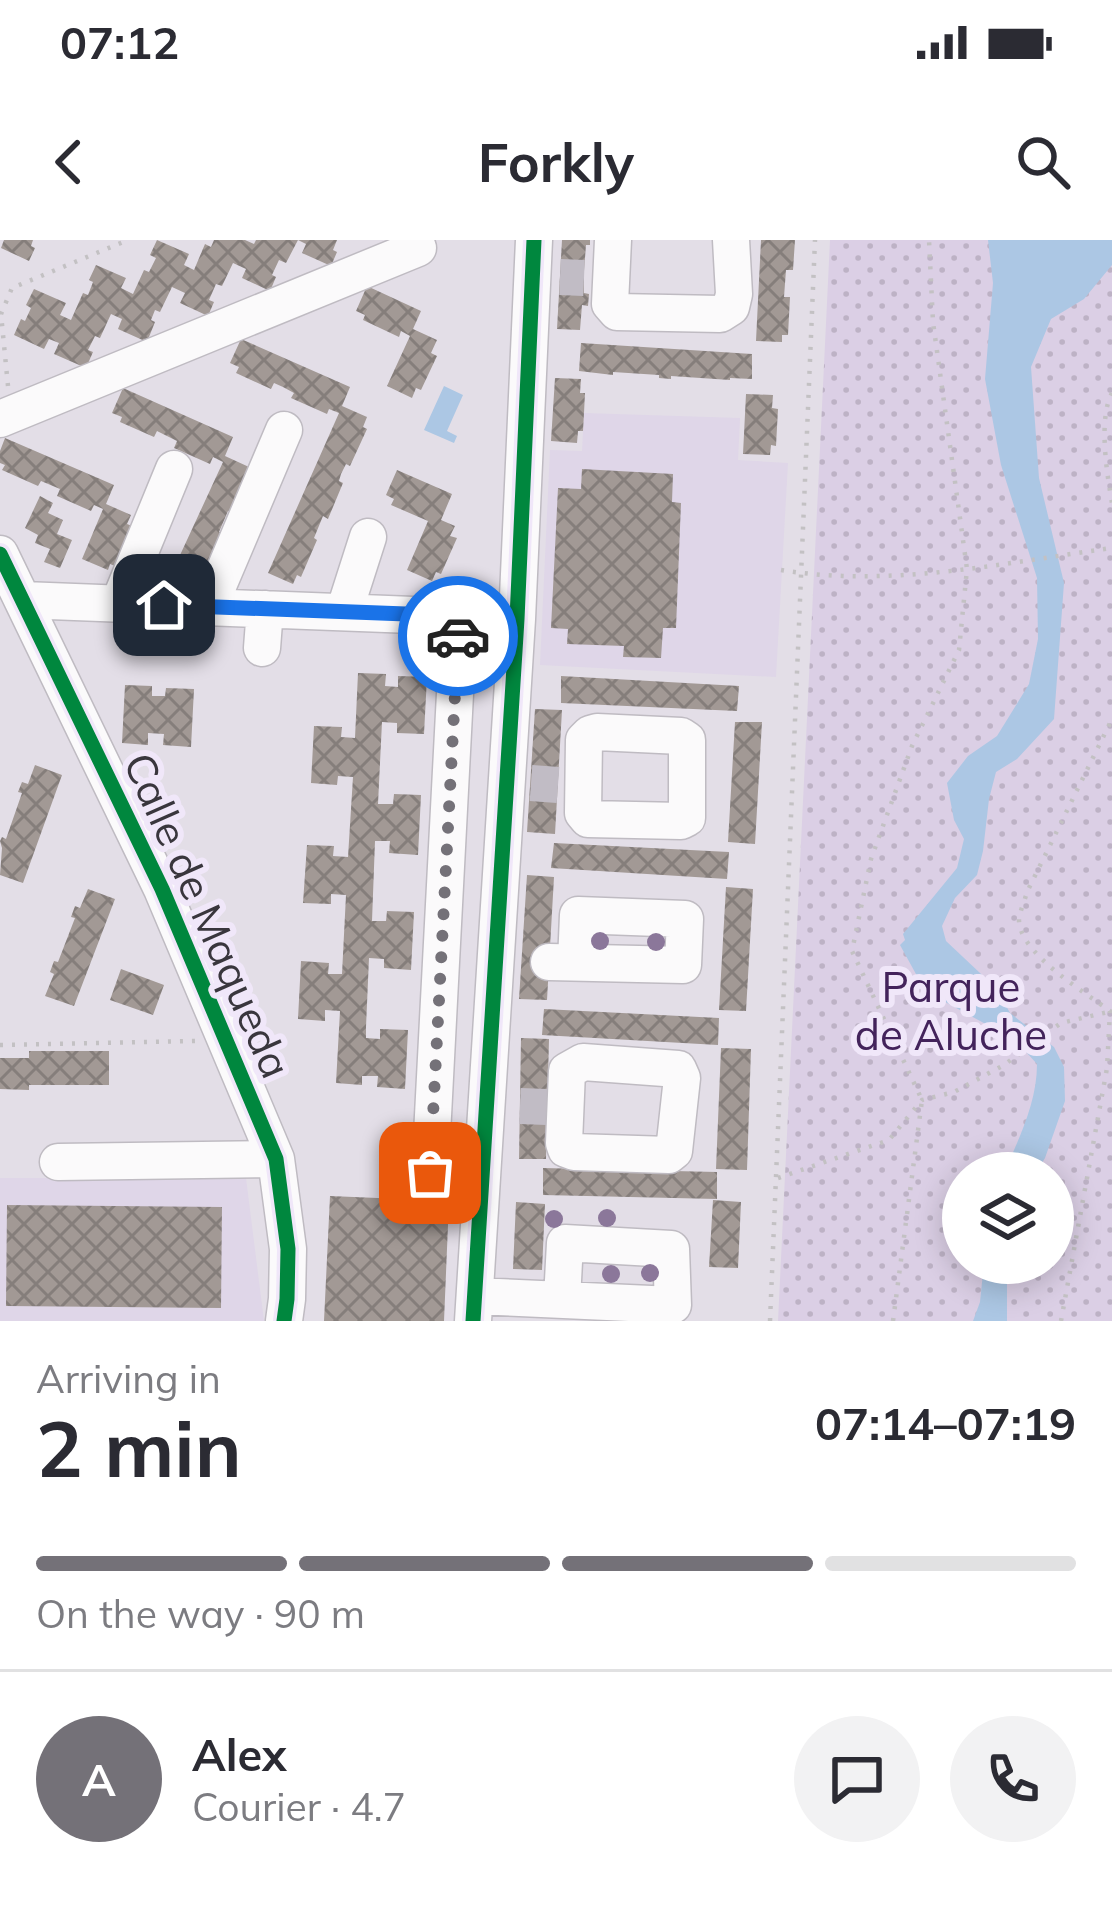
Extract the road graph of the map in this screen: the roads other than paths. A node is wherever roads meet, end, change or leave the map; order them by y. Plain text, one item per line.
1 (613, 240) edge
2 (731, 240) edge
3 (418, 248) dead end
4 (572, 273) edge
5 (0, 418) edge
6 (284, 430) dead end
7 (174, 469) dead end
8 (368, 537) dead end
9 (0, 554) edge
10 (23, 600) junction
11 (119, 604) junction
12 (209, 607) junction
13 (265, 609) junction
14 (344, 612) junction
15 (459, 616) junction
16 (517, 619) junction
17 (262, 648) dead end
18 (276, 1159) junction
19 (58, 1162) dead end
20 (430, 1173) dead end
21 (562, 1299) dead end
22 (474, 1309) edge
23 (284, 1321) edge

1 - 4 street
2 - 4 street
3 - 5 street
4 - 16 street
6 - 12 street
7 - 11 street
8 - 14 street
9 - 10 street, Calle de Maqueda
10 - 11 street
10 - 18 street, Calle de Maqueda
11 - 12 street
12 - 13 street
13 - 14 street
13 - 17 street
14 - 15 street
15 - 16 street
15 - 20 street
16 - 22 street
18 - 19 street
18 - 23 street, Calle de Maqueda
21 - 22 street

